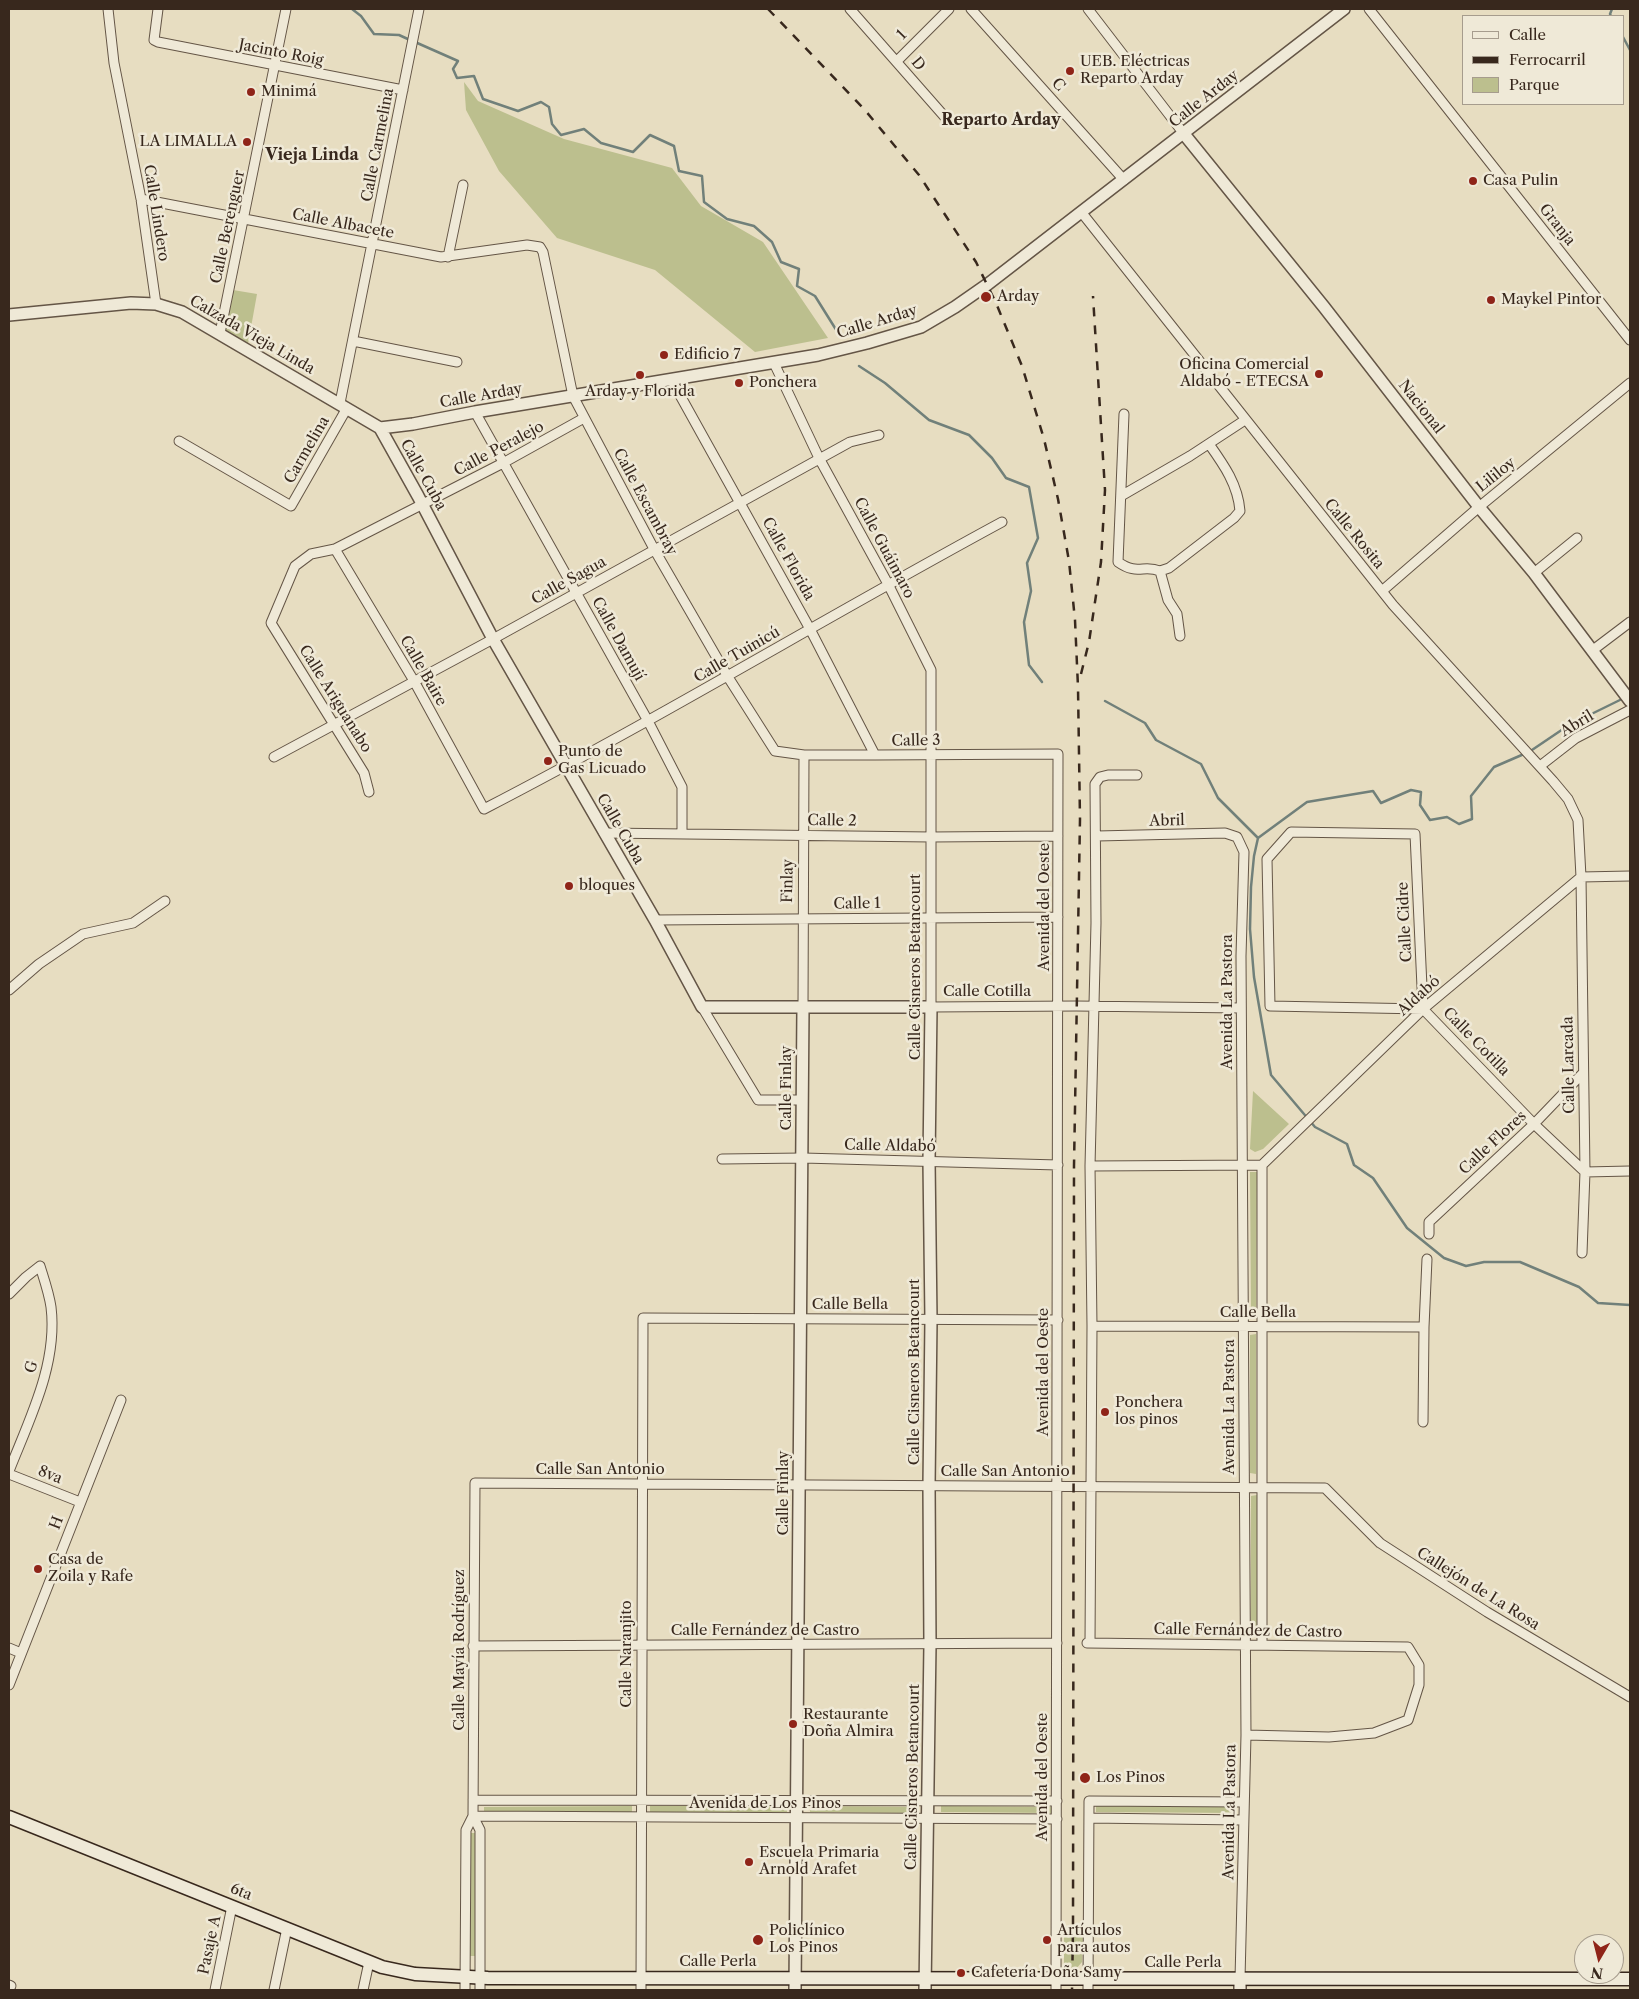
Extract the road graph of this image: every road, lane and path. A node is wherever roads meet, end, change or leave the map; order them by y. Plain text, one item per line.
1 (108, 9) edge
2 (158, 9) edge
3 (286, 9) edge
4 (419, 9) edge
5 (850, 9) edge
6 (949, 9) edge
7 (971, 9) edge
8 (1088, 9) edge
9 (1344, 9) edge
10 (1369, 9) edge
11 (897, 61) junction
12 (275, 66) junction
13 (403, 90) junction
14 (944, 116) dead end
15 (1184, 134) junction
16 (1124, 180) junction
17 (464, 185) dead end
18 (141, 200) junction
19 (1082, 213) junction
20 (244, 219) junction
21 (373, 245) junction
22 (540, 247) joint
23 (448, 257) junction
24 (156, 304) junction
25 (9, 316) edge
26 (220, 333) junction
27 (1630, 340) edge
28 (353, 341) junction
29 (457, 362) dead end
30 (774, 363) junction
31 (671, 378) junction
32 (1630, 384) edge
33 (573, 396) junction
34 (344, 405) junction
35 (475, 412) junction
36 (1124, 414) dead end
37 (584, 418) junction
38 (1245, 420) junction
39 (380, 428) junction
40 (879, 435) dead end
41 (179, 442) dead end
42 (1209, 444) junction
43 (820, 458) junction
44 (503, 463) junction
45 (1122, 496) junction
46 (740, 501) junction
47 (423, 505) junction
48 (1479, 507) junction
49 (1002, 522) dead end
50 (1577, 538) dead end
51 (335, 549) junction
52 (654, 549) junction
53 (1160, 571) junction
54 (1534, 573) junction
55 (888, 584) junction
56 (577, 592) junction
57 (1382, 592) junction
58 (1630, 622) edge
59 (271, 623) joint
60 (810, 629) junction
61 (1180, 636) dead end
62 (493, 639) junction
63 (1593, 650) junction
64 (728, 677) junction
65 (414, 681) junction
66 (1630, 701) edge
67 (1630, 710) edge
68 (648, 721) junction
69 (335, 724) junction
70 (775, 751) joint
71 (931, 754) junction
72 (1058, 754) joint
73 (804, 755) junction
74 (875, 755) junction
75 (274, 757) dead end
76 (567, 766) junction
77 (1540, 766) junction
78 (1137, 774) dead end
79 (369, 792) dead end
80 (484, 809) joint
81 (604, 833) junction
82 (682, 834) junction
83 (804, 835) junction
84 (931, 836) junction
85 (1058, 836) junction
86 (1097, 836) junction
87 (1237, 837) joint
88 (1630, 876) edge
89 (1581, 877) junction
90 (166, 901) dead end
91 (1058, 916) junction
92 (931, 917) junction
93 (803, 918) junction
94 (655, 920) junction
95 (9, 990) edge
96 (1058, 1006) junction
97 (1093, 1006) junction
98 (1270, 1006) joint
99 (702, 1007) junction
100 (803, 1007) junction
101 (931, 1007) junction
102 (1241, 1008) junction
103 (1423, 1009) junction
104 (1583, 1072) junction
105 (802, 1100) junction
106 (1534, 1124) junction
107 (802, 1158) junction
108 (722, 1159) dead end
109 (929, 1161) junction
110 (1058, 1165) junction
111 (1242, 1165) junction
112 (1262, 1165) junction
113 (1090, 1166) junction
114 (1630, 1171) edge
115 (1585, 1172) junction
116 (1429, 1234) dead end
117 (1582, 1253) dead end
118 (1427, 1259) dead end
119 (9, 1294) edge
120 (643, 1318) joint
121 (800, 1319) junction
122 (932, 1320) junction
123 (1058, 1320) junction
124 (1092, 1326) junction
125 (1244, 1327) junction
126 (1262, 1327) junction
127 (1424, 1327) junction
128 (120, 1400) dead end
129 (1423, 1422) dead end
130 (9, 1472) edge
131 (475, 1483) joint
132 (641, 1484) junction
133 (799, 1485) junction
134 (929, 1486) junction
135 (1057, 1486) junction
136 (1092, 1486) junction
137 (1244, 1487) junction
138 (1262, 1487) junction
139 (1325, 1488) joint
140 (80, 1502) junction
141 (1057, 1643) junction
142 (798, 1644) junction
143 (930, 1644) junction
144 (1245, 1644) junction
145 (1262, 1644) junction
146 (641, 1645) junction
147 (474, 1646) junction
148 (9, 1648) edge
149 (21, 1652) junction
150 (9, 1685) edge
151 (1630, 1697) edge
152 (1246, 1734) junction
153 (473, 1800) junction
154 (641, 1800) junction
155 (796, 1800) junction
156 (928, 1801) junction
157 (1057, 1801) junction
158 (1244, 1802) junction
159 (472, 1816) junction
160 (9, 1817) edge
161 (641, 1817) junction
162 (796, 1818) junction
163 (928, 1818) junction
164 (1089, 1818) junction
165 (1057, 1819) junction
166 (1243, 1820) junction
167 (232, 1906) junction
168 (287, 1928) junction
169 (369, 1962) junction
170 (1630, 1979) edge
171 (465, 1984) edge
172 (480, 1984) edge
173 (641, 1984) edge
174 (795, 1985) edge
175 (925, 1985) edge
176 (1056, 1985) edge
177 (1088, 1985) edge
178 (1240, 1985) edge
179 (215, 1990) edge
180 (274, 1990) edge
181 (363, 1990) edge

1 - 18 street, Calle Lindero
2 - 12 street, Jacinto Roig
3 - 12 street, Calle Berenguer
4 - 13 street, Calle Carmelina
5 - 11 street, D
6 - 11 street, 1
7 - 16 street, C
8 - 15 street
9 - 15 street, Calle Arday
10 - 27 street, Granja
11 - 14 street, D
12 - 13 street, Jacinto Roig
12 - 20 street, Calle Berenguer
13 - 21 street, Calle Carmelina
15 - 16 street, Calle Arday
15 - 48 street, Nacional
16 - 19 street, Calle Arday
17 - 23 street
18 - 20 street, Calle Albacete
18 - 24 street, Calle Lindero
19 - 30 street, Calle Arday
19 - 38 street, Calle Rosita
20 - 21 street, Calle Albacete
20 - 26 street, Calle Berenguer
21 - 23 street, Calle Albacete
21 - 28 street, Calle Carmelina
22 - 23 street, Calle Albacete
22 - 33 street, Calle Escambray
24 - 25 street, Calzada Vieja Linda
24 - 26 street, Calzada Vieja Linda
26 - 34 street, Calzada Vieja Linda
28 - 29 street
28 - 34 street, Calle Carmelina
30 - 31 street, Calle Arday
30 - 43 street, Calle Guáimaro
31 - 33 street, Calle Arday
31 - 46 street, Calle Florida
32 - 48 street, Lililoy
33 - 35 street, Calle Arday
33 - 37 street, Calle Escambray
34 - 39 street, Calzada Vieja Linda
34 - 41 street, Carmelina
35 - 39 street, Calle Arday
35 - 44 street, Calle Damují
36 - 45 street
37 - 44 street, Calle Peralejo
37 - 52 street, Calle Escambray
38 - 42 street
38 - 57 street, Calle Rosita
39 - 47 street, Calle Cuba
40 - 43 street, Calle Sagua
42 - 45 street
42 - 53 street
43 - 46 street, Calle Sagua
43 - 55 street, Calle Guáimaro
44 - 47 street, Calle Peralejo
44 - 56 street, Calle Damují
45 - 53 street
46 - 52 street, Calle Sagua
46 - 60 street, Calle Florida
47 - 51 street, Calle Peralejo
47 - 62 street, Calle Cuba
48 - 54 street, Nacional
48 - 57 street, Lililoy
49 - 55 street, Calle Tuinicú
50 - 54 street
51 - 59 street, Calle Peralejo
51 - 65 street, Calle Baire
52 - 56 street, Calle Sagua
52 - 64 street, Calle Escambray
53 - 61 street
54 - 63 street, Nacional
55 - 60 street, Calle Tuinicú
55 - 71 street, Calle Guáimaro
56 - 62 street, Calle Sagua
56 - 68 street, Calle Damují
57 - 77 street, Calle Rosita
58 - 63 street
59 - 69 street, Calle Ariguanabo
60 - 64 street, Calle Tuinicú
60 - 74 street, Calle Florida
62 - 65 street, Calle Sagua
62 - 76 street, Calle Cuba
63 - 66 street, Nacional
64 - 68 street, Calle Tuinicú
64 - 70 street, Calle Escambray
65 - 69 street, Calle Sagua
65 - 80 street, Calle Baire
67 - 77 street, Abril
68 - 76 street, Calle Tuinicú
68 - 82 street, Calle Damují
69 - 75 street, Calle Sagua
69 - 79 street, Calle Ariguanabo
70 - 73 street, Calle 3
71 - 72 street, Calle 3
71 - 74 street, Calle 3
71 - 84 street, Calle Cisneros Betancourt
72 - 85 street, Avenida del Oeste
73 - 74 street, Calle 3
73 - 83 street, Finlay
76 - 80 street, Calle Tuinicú
76 - 81 street, Calle Cuba
77 - 89 street, Calle Rosita
78 - 86 street
81 - 82 street, Calle 2
81 - 94 street, Calle Cuba
82 - 83 street, Calle 2
83 - 84 street, Calle 2
83 - 93 street, Finlay
84 - 85 street, Calle 2
84 - 92 street, Calle Cisneros Betancourt
85 - 91 street, Avenida del Oeste
86 - 87 street, Abril
86 - 97 street
87 - 102 street, Avenida La Pastora
88 - 89 street
89 - 103 street, Aldabó
89 - 104 street, Calle Larcada
90 - 95 street
91 - 92 street, Calle 1
91 - 96 street, Avenida del Oeste
92 - 93 street, Calle 1
92 - 101 street, Calle Cisneros Betancourt
93 - 94 street, Calle 1
93 - 100 street, Finlay
94 - 99 street, Calle Cuba
96 - 97 street, Calle Cotilla
96 - 101 street, Calle Cotilla
96 - 110 street, Avenida del Oeste
97 - 102 street, Calle Cotilla
97 - 113 street
98 - 103 street, Calle Cotilla
98 - 103 street, Calle Cidre
99 - 100 street, Calle Cotilla
99 - 105 street, Calle Cuba
100 - 101 street, Calle Cotilla
100 - 105 street, Calle Finlay
101 - 109 street, Calle Cisneros Betancourt
102 - 111 street, Avenida La Pastora
103 - 106 street, Calle Cotilla
103 - 112 street, Aldabó
104 - 106 street, Calle Flores
104 - 115 street, Calle Larcada
105 - 107 street, Calle Finlay
106 - 115 street, Calle Cotilla
106 - 116 street, Calle Flores
107 - 108 street, Calle Aldabó
107 - 109 street, Calle Aldabó
107 - 121 street, Calle Finlay
109 - 110 street, Calle Aldabó
109 - 122 street, Calle Cisneros Betancourt
110 - 123 street, Avenida del Oeste
111 - 112 street
111 - 113 street
111 - 125 street, Avenida La Pastora
112 - 126 street
113 - 124 street
114 - 115 street
115 - 117 street, Calle Larcada
118 - 127 street
119 - 130 street, G
120 - 121 street, Calle Bella
120 - 132 street, Calle Naranjito
121 - 122 street, Calle Bella
121 - 133 street, Calle Finlay
122 - 123 street, Calle Bella
122 - 134 street, Calle Cisneros Betancourt
123 - 135 street, Avenida del Oeste
124 - 125 street, Calle Bella
124 - 136 street
125 - 126 street, Calle Bella
125 - 137 street, Avenida La Pastora
126 - 127 street, Calle Bella
126 - 138 street
127 - 129 street
128 - 140 street, H
130 - 140 street, 8va
131 - 132 street, Calle San Antonio
131 - 147 street, Calle Mayía Rodríguez
132 - 133 street, Calle San Antonio
132 - 146 street, Calle Naranjito
133 - 134 street, Calle San Antonio
133 - 142 street, Calle Finlay
134 - 135 street, Calle San Antonio
134 - 143 street, Calle Cisneros Betancourt
135 - 136 street, Calle San Antonio
135 - 141 street, Avenida del Oeste
136 - 137 street, Calle San Antonio
136 - 144 street, Calle Fernández de Castro
137 - 138 street, Calle San Antonio
137 - 144 street, Avenida La Pastora
138 - 139 street, Calle San Antonio
138 - 145 street
139 - 151 street, Callejón de La Rosa
140 - 149 street, H
141 - 143 street, Calle Fernández de Castro
141 - 157 street, Avenida del Oeste
142 - 143 street, Calle Fernández de Castro
142 - 146 street, Calle Fernández de Castro
142 - 155 street, Calle Finlay
143 - 156 street, Calle Cisneros Betancourt
144 - 145 street, Calle Fernández de Castro
144 - 152 street, Avenida La Pastora
145 - 152 street, Calle Fernández de Castro
146 - 147 street, Calle Fernández de Castro
146 - 154 street, Calle Naranjito
147 - 153 street, Calle Mayía Rodríguez
148 - 149 street
149 - 150 street, H
152 - 158 street, Avenida La Pastora
153 - 154 street, Avenida de Los Pinos
153 - 159 street, Calle Mayía Rodríguez
154 - 155 street, Avenida de Los Pinos
154 - 161 street, Calle Naranjito
155 - 156 street, Avenida de Los Pinos
155 - 162 street, Calle Finlay
156 - 157 street, Avenida de Los Pinos
156 - 163 street, Calle Cisneros Betancourt
157 - 165 street, Avenida del Oeste
158 - 164 street
158 - 166 street, Avenida La Pastora
159 - 161 street, Avenida de Los Pinos
159 - 171 street, Calle Mayía Rodríguez
159 - 172 street, Calle Mayía Rodríguez
160 - 167 main road, 6ta
161 - 162 street, Avenida de Los Pinos
161 - 173 street, Calle Naranjito
162 - 163 street, Avenida de Los Pinos
162 - 174 street, Calle Finlay
163 - 165 street, Avenida de Los Pinos
163 - 175 street, Calle Cisneros Betancourt
164 - 166 street
164 - 177 street
165 - 176 street, Avenida del Oeste
166 - 178 street, Avenida La Pastora
167 - 168 main road, 6ta
167 - 179 street, Pasaje A
168 - 169 main road, 6ta
168 - 180 street
169 - 171 main road, 6ta
169 - 181 street
170 - 178 main road, Calle Perla
171 - 172 main road, Calle Perla
172 - 173 main road, Calle Perla
173 - 174 main road, Calle Perla
174 - 175 main road, Calle Perla
175 - 176 main road, Calle Perla
176 - 177 main road, Calle Perla
177 - 178 main road, Calle Perla

